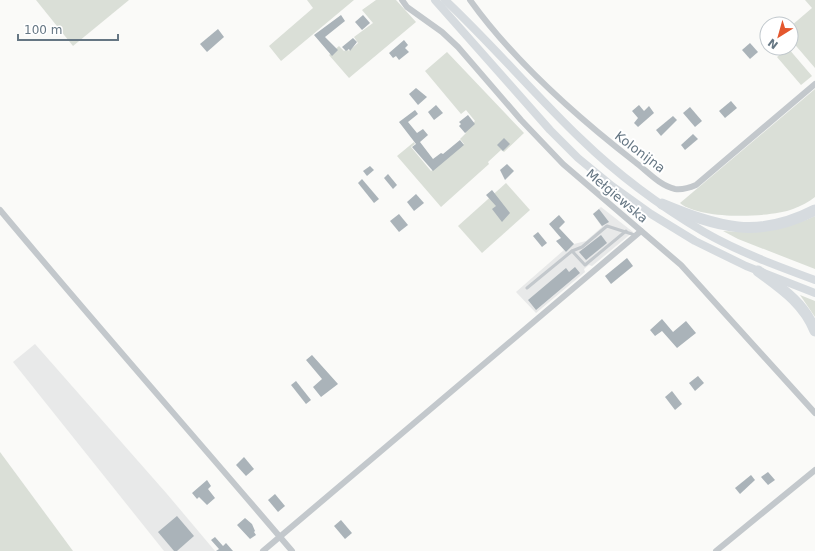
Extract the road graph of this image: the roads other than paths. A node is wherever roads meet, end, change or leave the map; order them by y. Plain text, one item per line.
1 (402, 0) edge
2 (435, 0) edge
3 (445, 0) edge
4 (470, 0) edge
5 (815, 84) edge
6 (662, 204) junction
7 (0, 210) edge
8 (815, 210) edge
9 (626, 231) junction
10 (639, 233) junction
11 (572, 252) junction
12 (758, 271) junction
13 (815, 280) edge
14 (527, 288) dead end
15 (815, 293) edge
16 (815, 331) edge
17 (815, 413) edge
18 (815, 470) edge
19 (280, 536) junction
20 (263, 551) edge
21 (292, 551) edge
22 (716, 551) edge

1 - 10 street, Mełgiewska
2 - 12 main road
3 - 6 main road
4 - 5 street, Kolonijna
6 - 8 highway
6 - 13 main road
7 - 19 street
9 - 10 lane
9 - 11 lane
9 - 11 lane
10 - 17 street, Mełgiewska
10 - 19 street
11 - 14 lane
12 - 15 main road
12 - 16 highway
18 - 22 street
19 - 20 street
19 - 21 street

